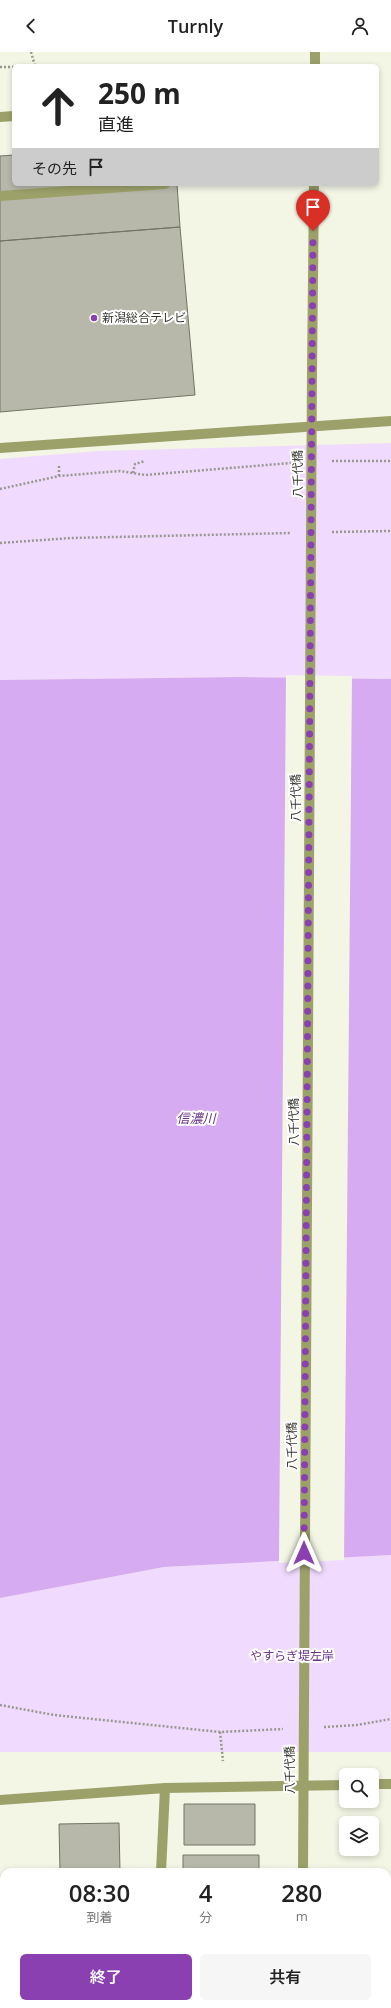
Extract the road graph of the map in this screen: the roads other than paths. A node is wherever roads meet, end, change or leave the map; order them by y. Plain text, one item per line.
1 (315, 52) edge
2 (315, 64) edge
3 (12, 116) edge
4 (0, 117) edge
5 (121, 186) edge
6 (137, 186) edge
7 (314, 186) edge
8 (0, 196) edge
9 (391, 420) edge
10 (0, 448) edge
11 (379, 1784) edge
12 (391, 1784) edge
13 (339, 1785) edge
14 (165, 1788) junction
15 (0, 1800) edge
16 (161, 1868) edge
17 (303, 1868) edge

1 - 2 street
3 - 4 street
5 - 8 street
6 - 8 street
7 - 17 street, 八千代橋, bridge
9 - 10 street
11 - 12 street
13 - 14 street
14 - 15 street
14 - 16 street

